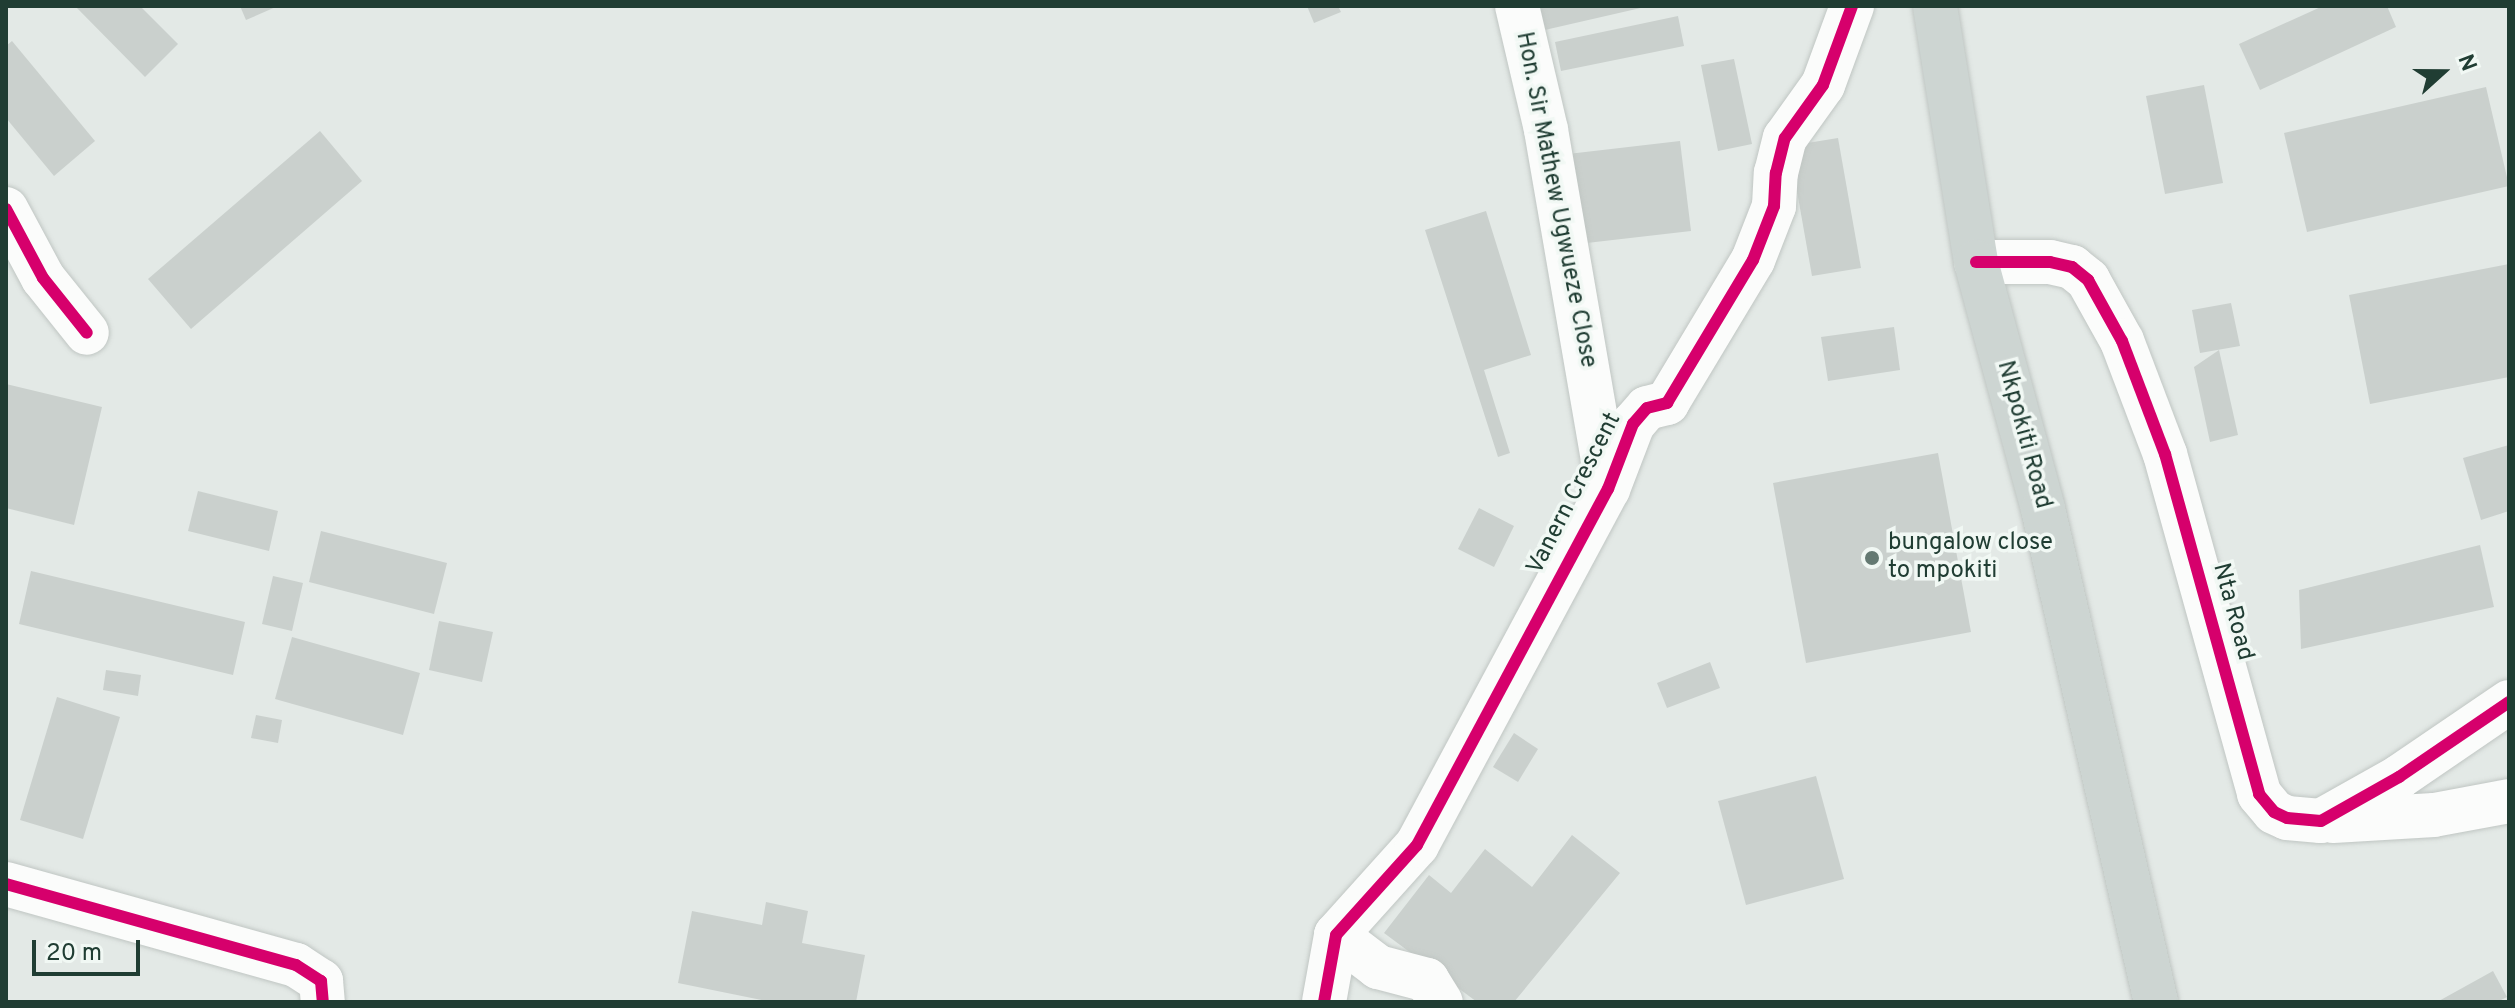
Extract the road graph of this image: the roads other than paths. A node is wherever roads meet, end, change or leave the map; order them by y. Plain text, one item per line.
1 (1517, 6) edge
2 (1852, 6) edge
3 (1935, 6) edge
4 (6, 209) edge
5 (1976, 262) junction
6 (87, 333) dead end
7 (1608, 489) junction
8 (2509, 702) edge
9 (2509, 801) edge
10 (2321, 821) junction
11 (6, 884) edge
12 (1336, 935) junction
13 (323, 1002) edge
14 (1324, 1002) edge
15 (1441, 1002) edge
16 (2156, 1002) edge

1 - 7 street, Hon. Sir Mathew Ugwueze Close
2 - 7 street, Vanern Crescent
3 - 5 main road, Nkpokiti Road
4 - 6 street
5 - 10 street, Nta Road
5 - 16 main road, Nkpokiti Road
7 - 12 street, Vanern Crescent
8 - 10 street
9 - 10 street, Nta Road
11 - 13 street
12 - 14 street
12 - 15 street

